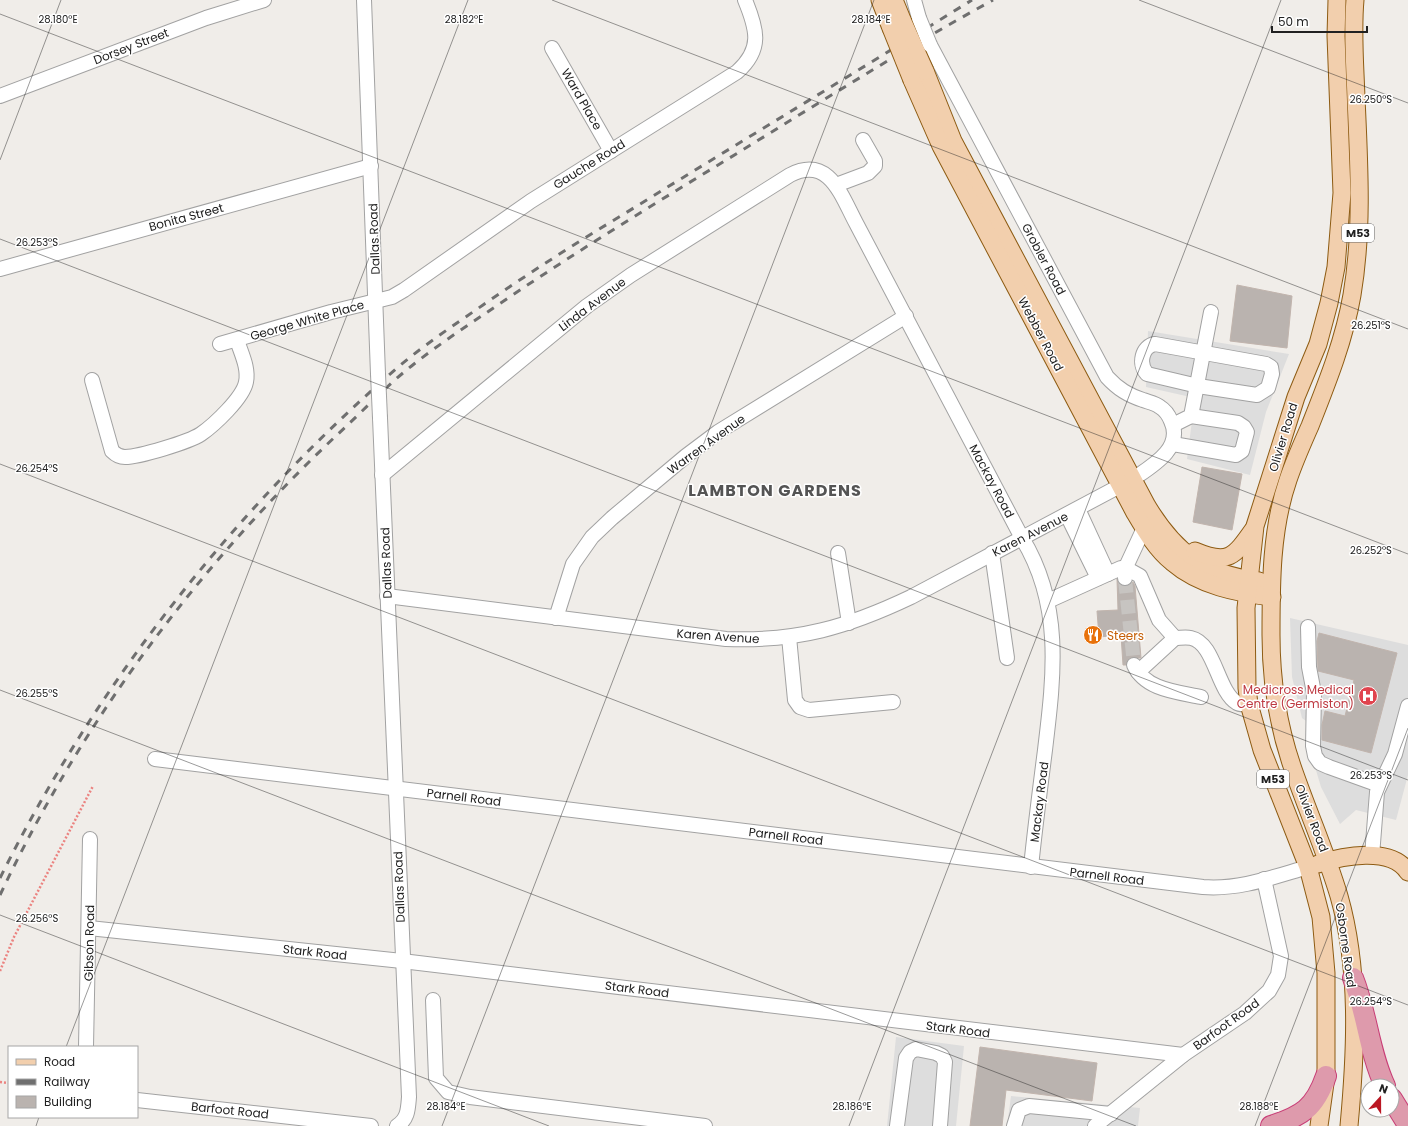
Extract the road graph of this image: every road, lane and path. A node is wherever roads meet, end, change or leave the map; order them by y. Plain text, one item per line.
1 (264, 0) edge
2 (364, 0) edge
3 (745, 0) edge
4 (880, 0) edge
5 (894, 0) edge
6 (914, 0) edge
7 (1337, 0) edge
8 (1355, 0) edge
9 (904, 23) junction
10 (552, 48) dead end
11 (0, 96) edge
12 (862, 140) dead end
13 (611, 151) junction
14 (371, 166) junction
15 (822, 172) joint
16 (836, 185) junction
17 (0, 268) edge
18 (376, 301) junction
19 (1211, 312) dead end
20 (906, 316) junction
21 (237, 340) junction
22 (220, 344) dead end
23 (1204, 354) junction
24 (92, 380) dead end
25 (1198, 386) junction
26 (1191, 416) junction
27 (1173, 425) junction
28 (1173, 444) junction
29 (382, 475) junction
30 (1127, 482) junction
31 (1073, 512) junction
32 (1255, 526) junction
33 (1152, 528) junction
34 (1022, 538) junction
35 (838, 553) dead end
36 (992, 554) junction
37 (1125, 574) junction
38 (1103, 576) junction
39 (1247, 587) junction
40 (1272, 589) junction
41 (387, 596) junction
42 (1048, 601) junction
43 (556, 618) junction
44 (849, 623) junction
45 (1308, 627) dead end
46 (789, 637) junction
47 (1175, 638) junction
48 (1007, 658) dead end
49 (1201, 697) dead end
50 (893, 702) dead end
51 (1250, 704) junction
52 (1408, 706) edge
53 (155, 759) dead end
54 (1379, 785) junction
55 (94, 786) dead end
56 (395, 788) junction
57 (90, 839) dead end
58 (1372, 856) junction
59 (1328, 861) junction
60 (1031, 867) junction
61 (1308, 867) junction
62 (1408, 872) edge
63 (1264, 880) junction
64 (89, 928) junction
65 (402, 962) junction
66 (0, 971) edge
67 (1353, 978) junction
68 (433, 1000) dead end
69 (86, 1046) edge
70 (1183, 1055) junction
71 (1326, 1076) junction
72 (1382, 1078) edge
73 (138, 1100) edge
74 (1400, 1112) edge
75 (1111, 1114) junction
76 (399, 1125) edge
77 (1408, 1125) edge
78 (371, 1126) edge
79 (705, 1126) edge
80 (897, 1126) edge
81 (940, 1126) edge
82 (1014, 1126) edge
83 (1095, 1126) edge
84 (1271, 1126) edge
85 (1320, 1126) edge
86 (1349, 1126) edge

1 - 11 street, Dorsey Street
2 - 14 street, Dallas Road
3 - 13 street, Gauche Road
4 - 9 main road, Webber Road
5 - 9 main road, Webber Road
6 - 9 street, Grobler Road
7 - 32 main road, Olivier Road / M53
8 - 40 main road, Olivier Road / M53
9 - 27 street, Grobler Road, bridge
9 - 30 main road, Webber Road, bridge
10 - 13 street, Ward Place
12 - 16 street
13 - 18 street, Gauche Road
14 - 17 street, Bonita Street
14 - 18 street, Dallas Road
15 - 16 street, Mackay Road
15 - 29 street, Linda Avenue
16 - 20 street, Mackay Road
18 - 21 street, George White Place
18 - 29 street, Dallas Road, bridge
19 - 23 street
20 - 34 street, Mackay Road
20 - 43 street, Warren Avenue
21 - 22 street, George White Place
21 - 24 street, George White Place
23 - 25 street
23 - 25 street
23 - 25 street
25 - 26 street
26 - 27 street
26 - 28 street
27 - 28 street
28 - 30 street
29 - 41 street, Dallas Road
30 - 31 street, Karen Avenue
30 - 33 main road, Webber Road
31 - 34 street, Karen Avenue
31 - 38 street
32 - 33 main road
32 - 39 main road, Olivier Road / M53
33 - 37 street
33 - 39 main road, Webber Road
34 - 36 street, Karen Avenue
34 - 42 street, Mackay Road
35 - 44 street
36 - 44 street, Karen Avenue
36 - 48 street
37 - 38 street
37 - 47 street
38 - 42 street
39 - 40 main road, Webber Road
39 - 51 main road, Olivier Road / M53
40 - 59 main road, Olivier Road / M53
41 - 43 street, Karen Avenue
41 - 56 street, Dallas Road
42 - 60 street, Mackay Road
43 - 46 street, Karen Avenue
44 - 46 street, Karen Avenue
45 - 54 street
46 - 50 street
47 - 49 street
47 - 51 street
51 - 61 main road, Olivier Road / M53
52 - 54 street
53 - 56 street, Parnell Road
54 - 58 street
55 - 66 path
56 - 60 street, Parnell Road
56 - 65 street, Dallas Road
57 - 64 street, Gibson Road
58 - 59 main road, Parnell Road
58 - 62 main road, Parnell Road
59 - 61 main road, Parnell Road
59 - 67 main road, Osborne Road / M53
60 - 63 street, Parnell Road
61 - 63 street, Parnell Road
61 - 71 main road, Osborne Road / M53
63 - 70 street, Barfoot Road
64 - 65 street, Stark Road
64 - 69 street, Gibson Road
65 - 70 street, Stark Road
65 - 76 street, Dallas Road
67 - 72 highway
67 - 86 main road, Osborne Road / M53
68 - 79 street
70 - 75 street, Barfoot Road
71 - 84 highway
71 - 85 main road, Osborne Road / M53
73 - 78 street, Barfoot Road
74 - 77 highway
75 - 82 street
75 - 83 street, Barfoot Road
80 - 81 street

